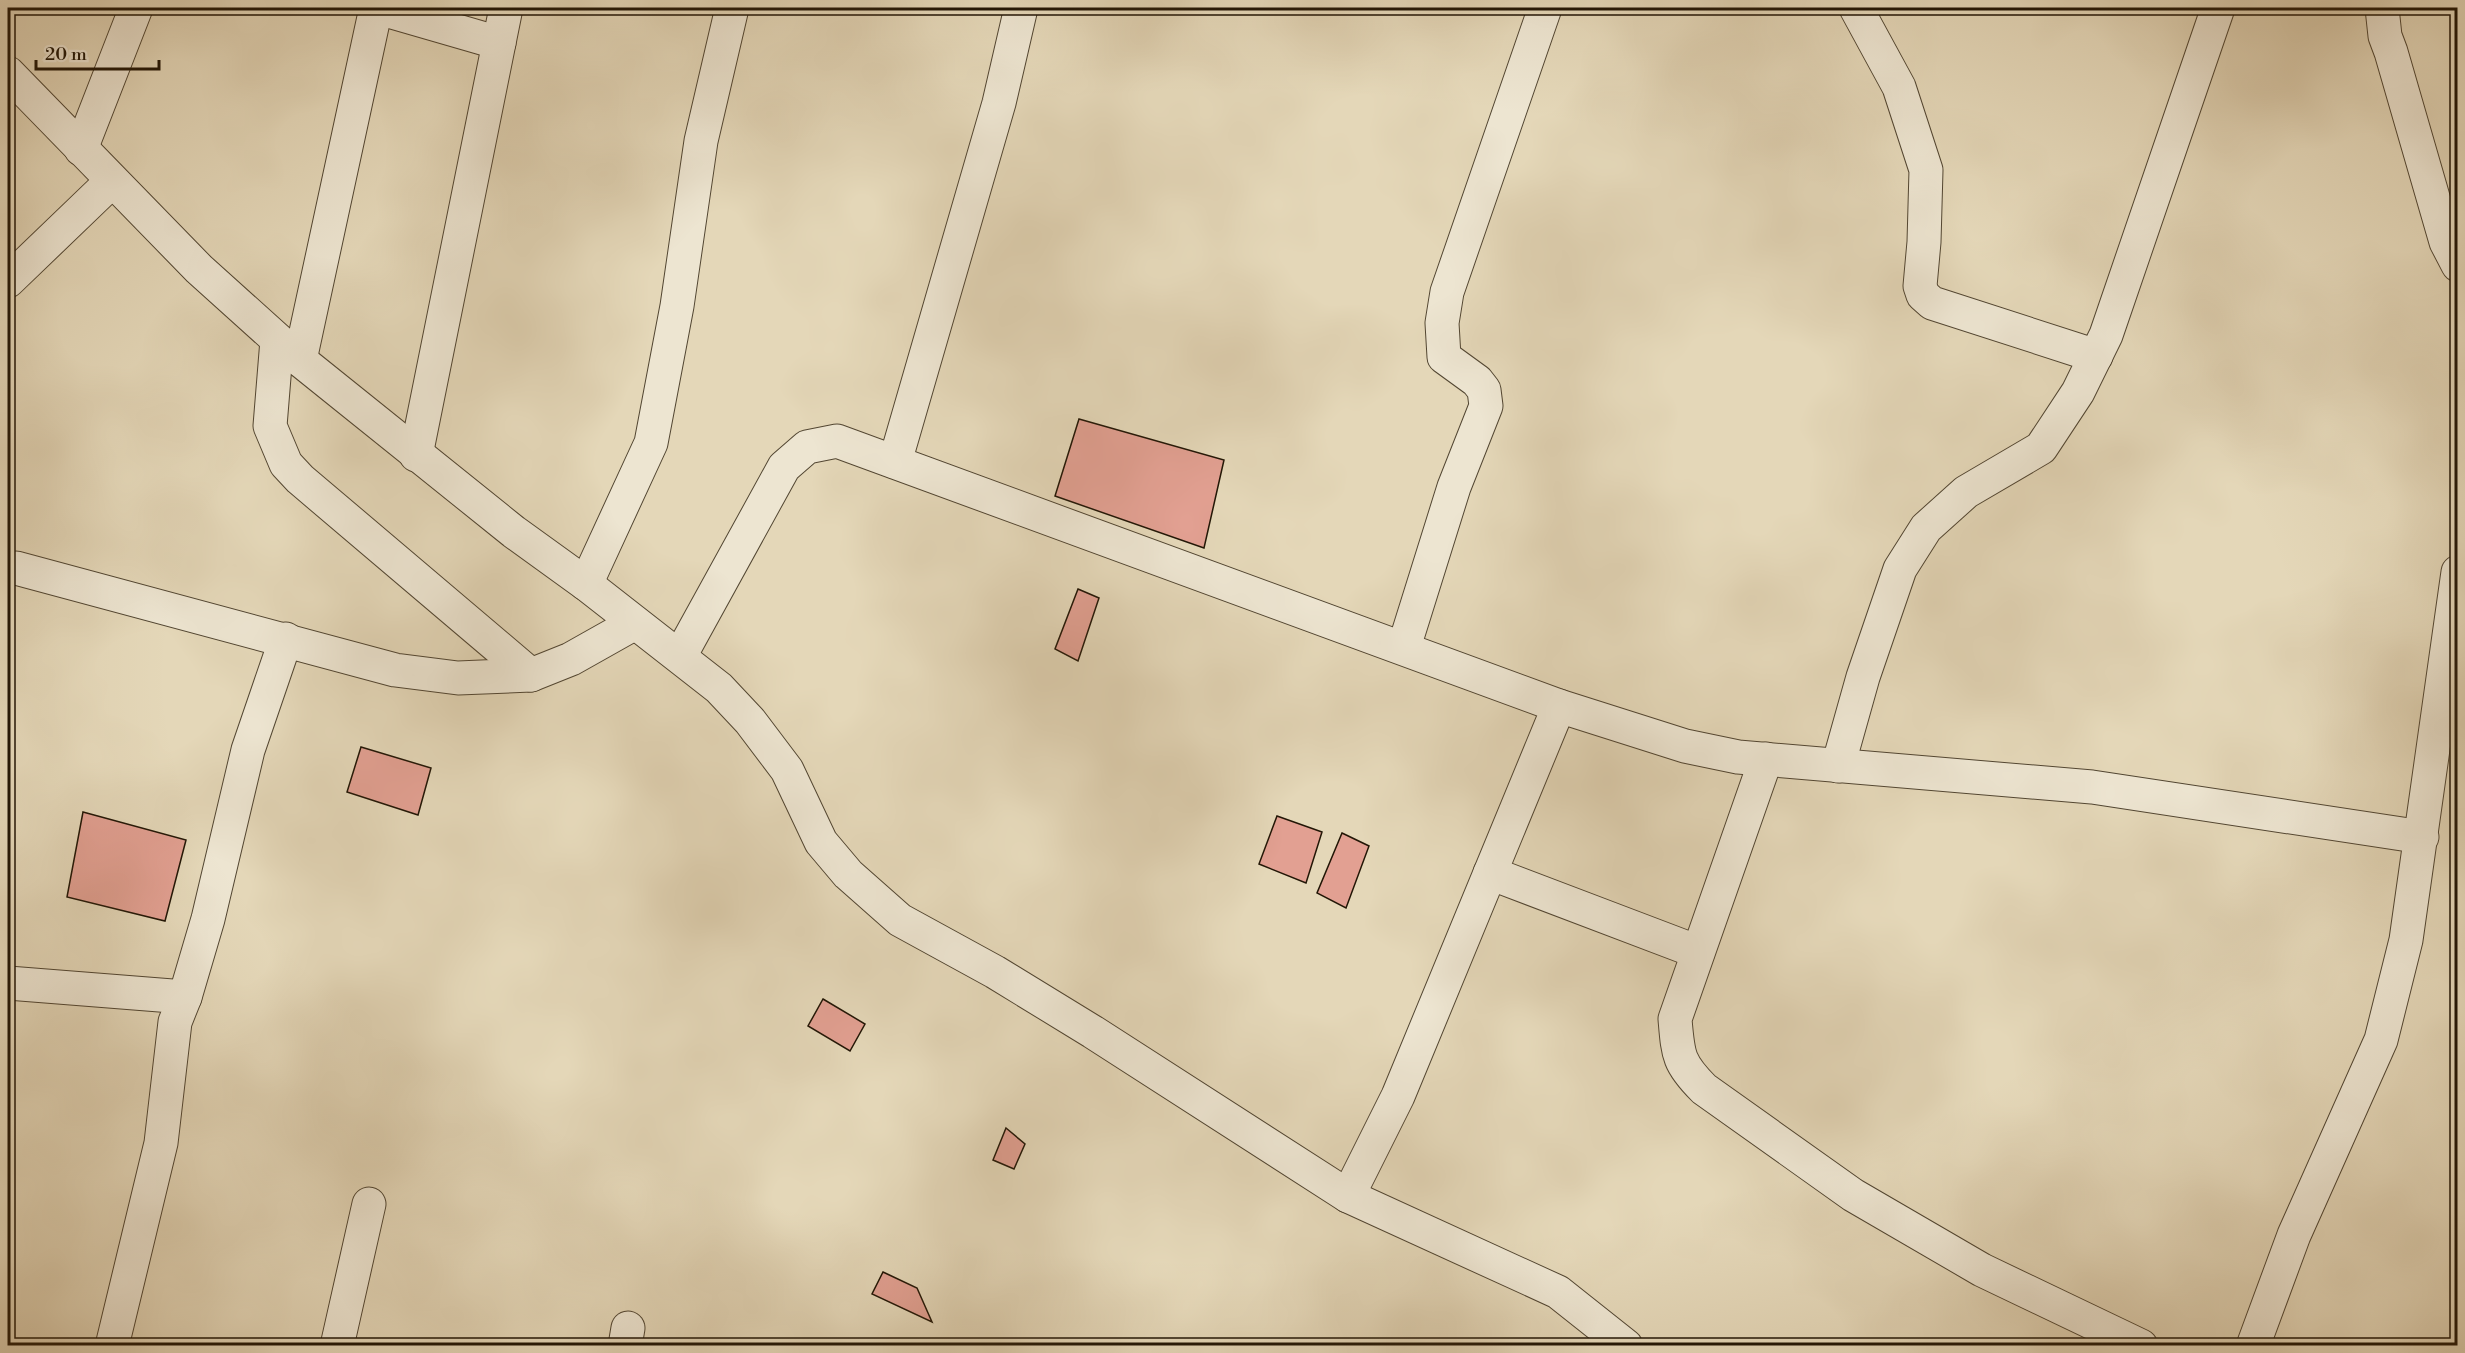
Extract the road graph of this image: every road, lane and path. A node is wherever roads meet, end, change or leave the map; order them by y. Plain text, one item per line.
1 (136, 8) edge
2 (377, 8) edge
3 (506, 8) edge
4 (732, 8) edge
5 (1021, 8) edge
6 (1545, 8) edge
7 (1856, 8) edge
8 (2218, 8) edge
9 (2382, 8) edge
10 (499, 43) junction
11 (8, 73) edge
12 (81, 149) junction
13 (112, 181) junction
14 (2457, 265) edge
15 (8, 281) edge
16 (289, 350) junction
17 (2096, 356) junction
18 (416, 455) junction
19 (895, 462) junction
20 (16, 568) dead end
21 (2457, 572) edge
22 (586, 584) junction
23 (635, 623) junction
24 (286, 639) junction
25 (1404, 647) junction
26 (680, 656) junction
27 (531, 675) junction
28 (1559, 706) junction
29 (1766, 759) junction
30 (1838, 765) junction
31 (2422, 837) junction
32 (1490, 873) junction
33 (1698, 952) junction
34 (8, 983) edge
35 (185, 997) junction
36 (1348, 1196) junction
37 (369, 1204) dead end
38 (112, 1346) edge
39 (337, 1346) edge
40 (1626, 1346) edge
41 (2141, 1346) edge
42 (2253, 1346) edge

1 - 12 street
2 - 10 street
2 - 16 street
3 - 10 street
4 - 22 street
5 - 19 street
6 - 25 street
7 - 17 street
8 - 17 street
9 - 14 street
10 - 18 street
11 - 12 street
12 - 13 street
13 - 15 street
13 - 16 street
16 - 18 street
16 - 27 street
17 - 30 street
18 - 22 street
19 - 25 street
19 - 26 street
20 - 24 street
21 - 31 street
22 - 23 street
23 - 26 street
23 - 27 street
24 - 27 street
24 - 35 street
25 - 28 street
26 - 36 street
28 - 29 street
28 - 32 street
29 - 30 street
29 - 33 street
30 - 31 street
31 - 42 street
32 - 33 street
32 - 36 street
33 - 41 street
34 - 35 street
35 - 38 street
36 - 40 street
37 - 39 street

